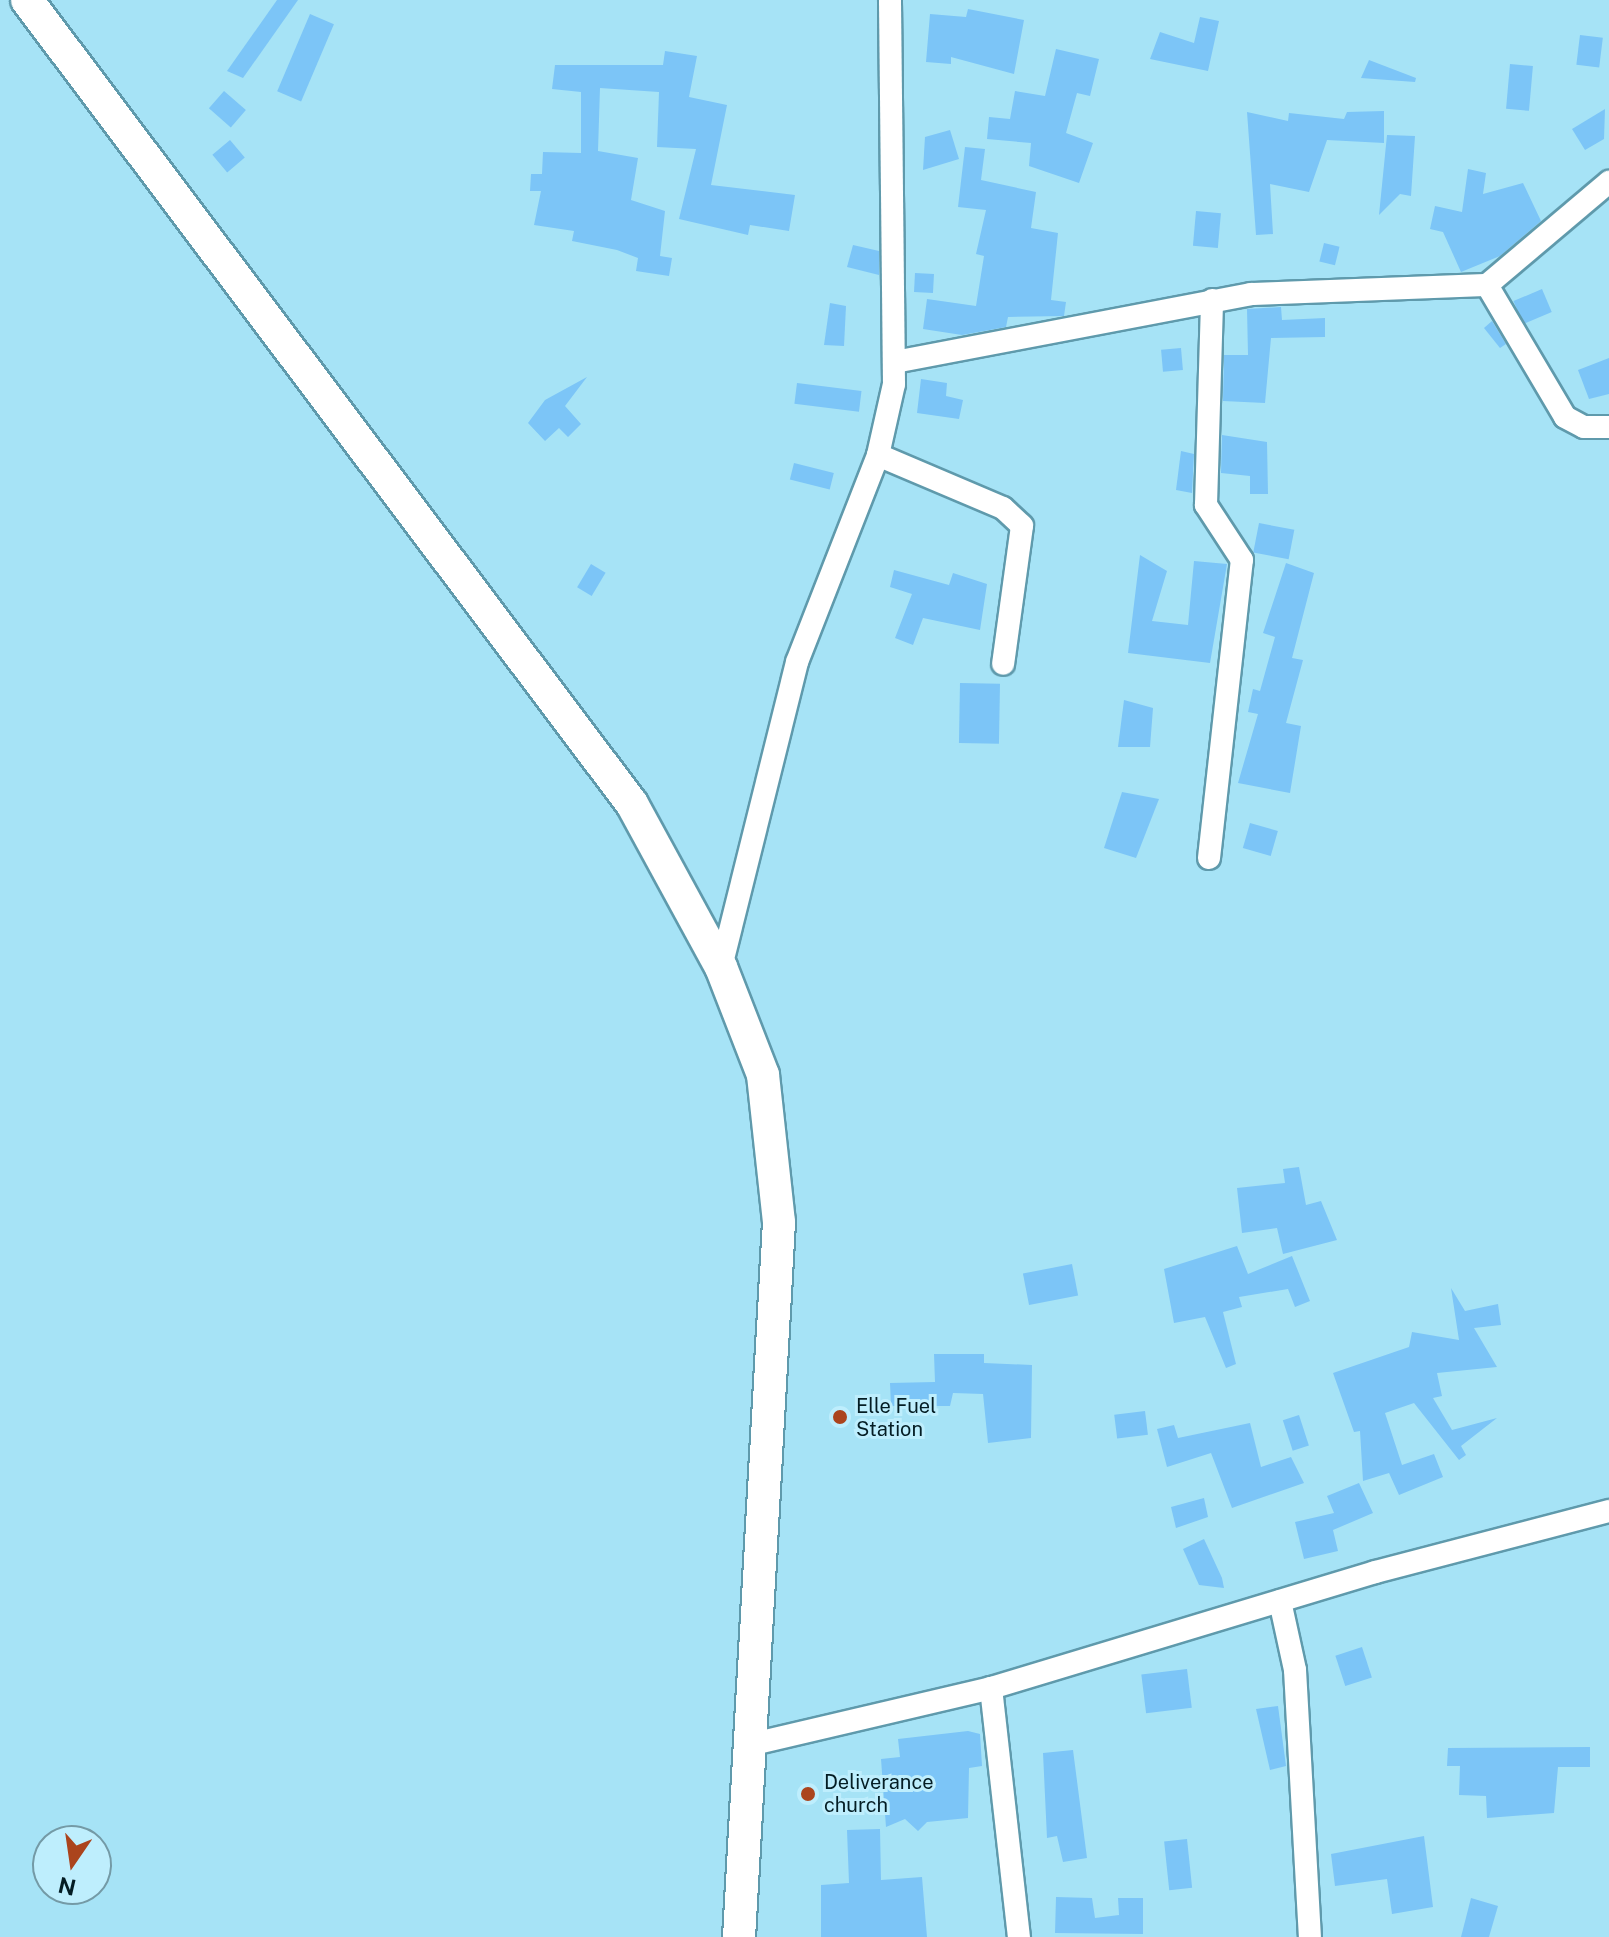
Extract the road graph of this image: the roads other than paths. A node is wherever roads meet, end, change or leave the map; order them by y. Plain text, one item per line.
1 (27, 0) edge
2 (890, 0) edge
3 (1609, 182) edge
4 (1487, 285) junction
5 (1212, 300) junction
6 (895, 362) junction
7 (1609, 427) edge
8 (878, 455) junction
9 (1003, 664) dead end
10 (1209, 858) dead end
11 (721, 967) junction
12 (1609, 1511) edge
13 (1280, 1601) junction
14 (991, 1688) junction
15 (753, 1744) junction
16 (739, 1937) edge
17 (1019, 1937) edge
18 (1310, 1937) edge

1 - 11 street
2 - 6 street
3 - 4 street
4 - 5 street
4 - 7 street
5 - 6 street
5 - 10 street
6 - 8 street
8 - 9 street
8 - 11 street
11 - 15 street
12 - 13 street
13 - 14 street
13 - 18 street
14 - 15 street
14 - 17 street
15 - 16 street

